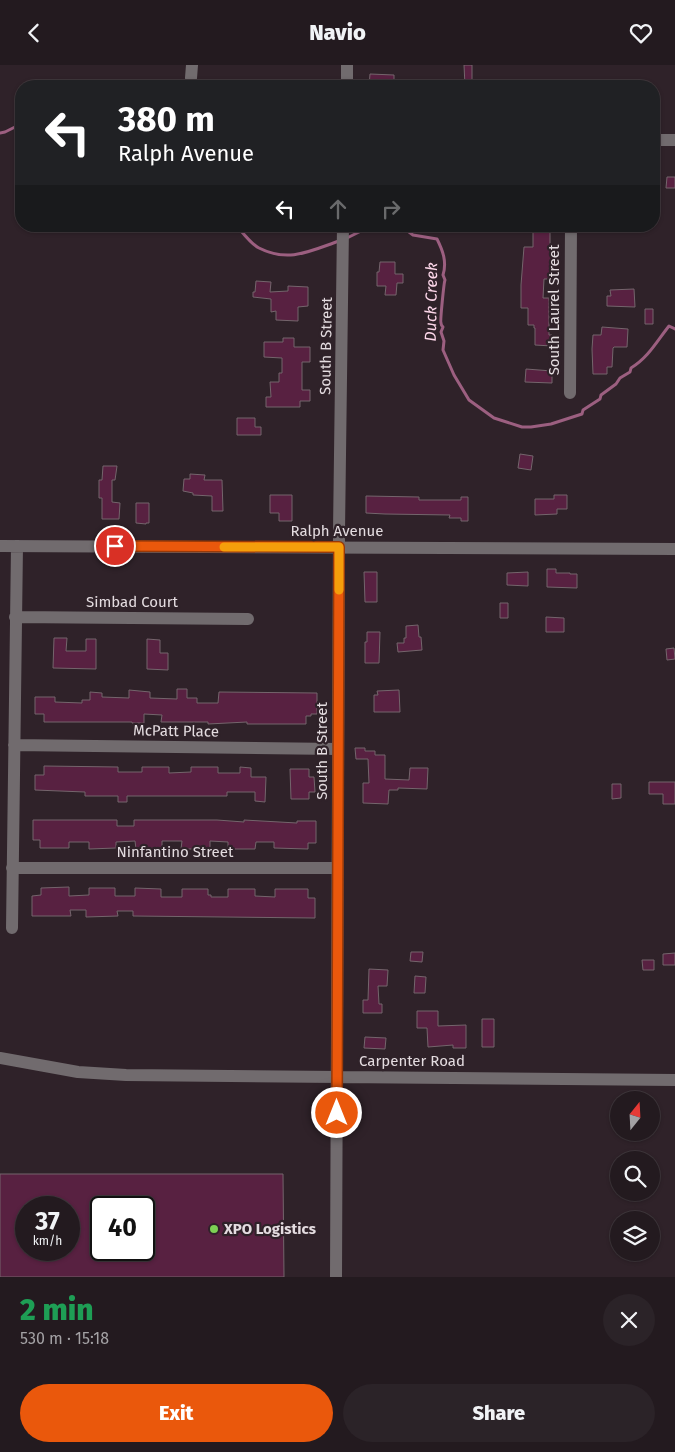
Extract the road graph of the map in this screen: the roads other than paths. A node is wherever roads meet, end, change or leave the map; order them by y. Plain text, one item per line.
1 (192, 65) edge
2 (346, 65) edge
3 (192, 78) dead end
4 (347, 80) edge
5 (660, 140) edge
6 (675, 140) edge
7 (343, 232) edge
8 (571, 232) edge
9 (570, 393) dead end
10 (0, 546) edge
11 (17, 546) junction
12 (339, 547) junction
13 (675, 549) edge
14 (15, 617) junction
15 (248, 619) dead end
16 (14, 745) junction
17 (338, 749) junction
18 (12, 868) junction
19 (337, 868) junction
20 (12, 928) dead end
21 (0, 1058) edge
22 (338, 1077) junction
23 (675, 1080) edge
24 (336, 1277) edge

1 - 3 street
2 - 4 street
5 - 6 street
7 - 12 street, South B Street
8 - 9 street, South Laurel Street
10 - 11 street, Ralph Avenue
11 - 12 street, Ralph Avenue
11 - 14 street
12 - 13 street, Ralph Avenue
12 - 17 street, South B Street
14 - 15 street, Simbad Court
14 - 16 street
16 - 17 street, McPatt Place
16 - 18 street
17 - 19 street, South B Street
18 - 19 street, Ninfantino Street
18 - 20 street
19 - 22 street, South B Street
21 - 22 street, Carpenter Road
22 - 23 street, Carpenter Road
22 - 24 street, South B Street

